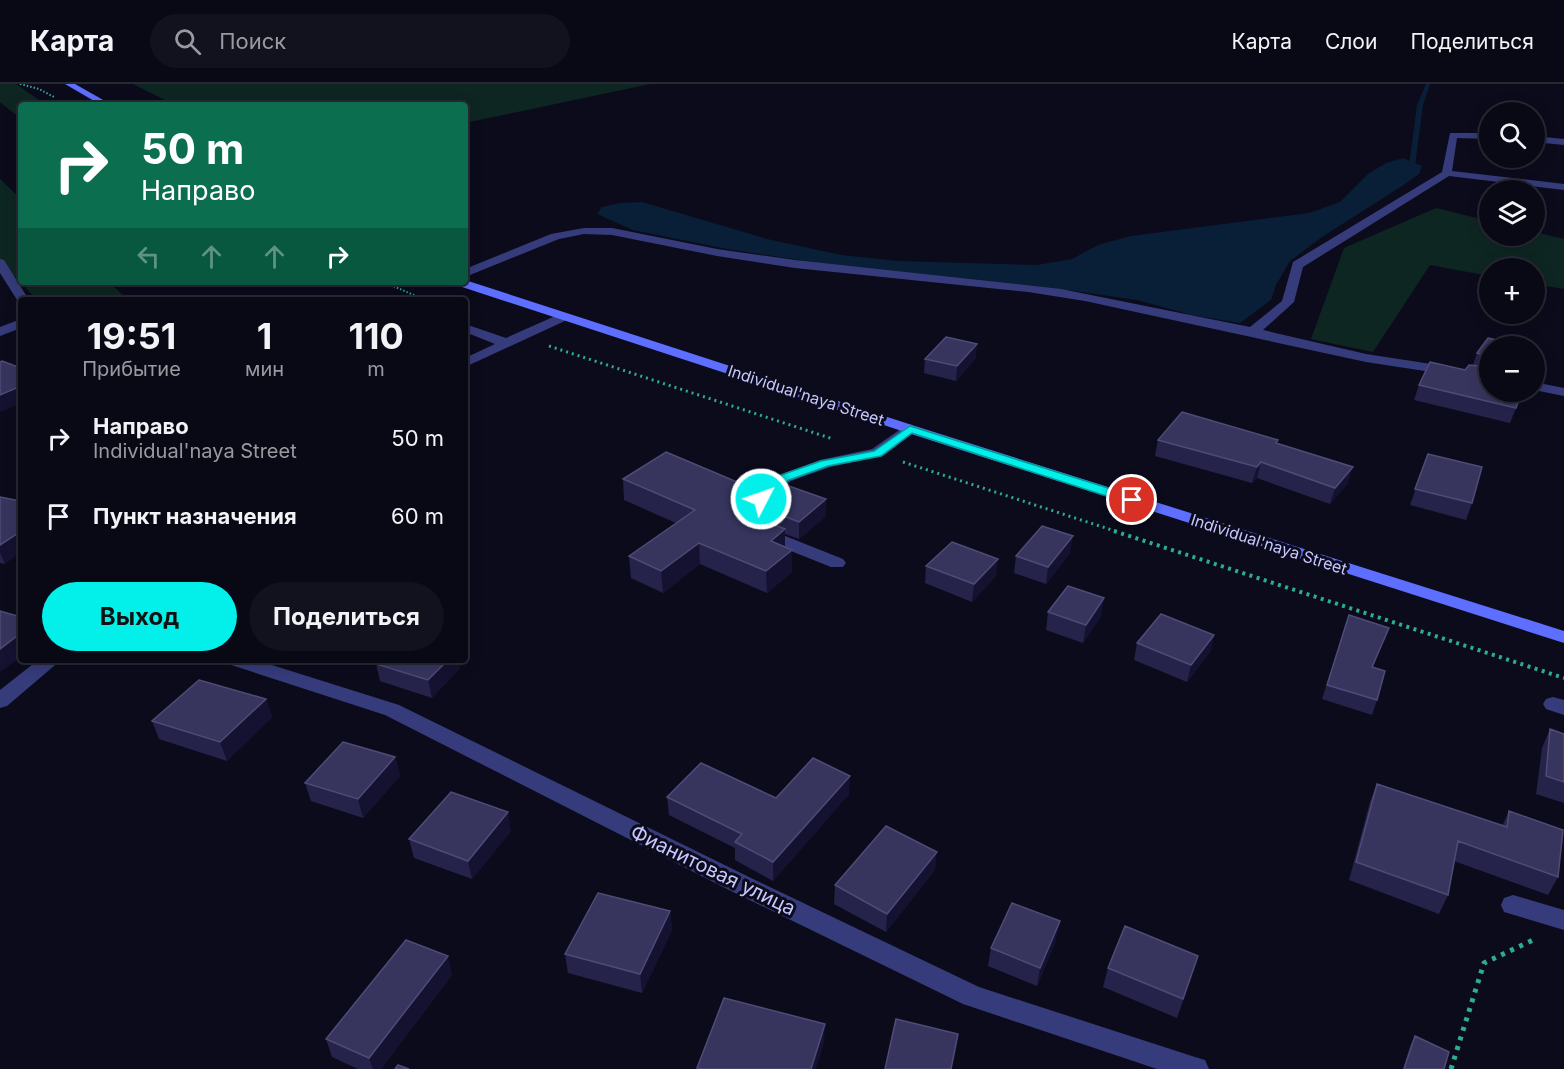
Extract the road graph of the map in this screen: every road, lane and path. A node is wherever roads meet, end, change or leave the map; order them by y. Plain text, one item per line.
1 (20, 84) edge
2 (69, 84) edge
3 (58, 100) dead end
4 (102, 102) edge
5 (1479, 136) edge
6 (1545, 140) edge
7 (1564, 142) edge
8 (1447, 173) junction
9 (1564, 187) edge
10 (0, 263) edge
11 (468, 272) edge
12 (391, 285) edge
13 (468, 285) edge
14 (21, 297) edge
15 (418, 297) edge
16 (562, 317) junction
17 (18, 324) edge
18 (468, 329) edge
19 (0, 332) edge
20 (1253, 332) junction
21 (520, 337) junction
22 (506, 343) junction
23 (468, 362) edge
24 (1479, 375) edge
25 (1545, 388) edge
26 (1564, 392) edge
27 (910, 429) junction
28 (877, 453) junction
29 (837, 563) dead end
30 (1564, 637) edge
31 (47, 663) edge
32 (244, 663) edge
33 (1564, 678) edge
34 (0, 701) edge
35 (1513, 905) dead end
36 (1564, 920) edge
37 (1544, 935) dead end
38 (1195, 1069) edge
39 (1451, 1069) edge

1 - 3 path
2 - 4 main road
5 - 8 street
6 - 7 street
8 - 9 street
8 - 20 street
10 - 14 street
11 - 20 street
12 - 15 path
13 - 16 main road, Individual'naya Street
16 - 21 street
16 - 27 main road, Individual'naya Street
17 - 19 street
18 - 22 street
20 - 24 street
21 - 22 street
21 - 28 path
22 - 23 street
25 - 26 street
27 - 28 street
27 - 30 main road, Individual'naya Street
28 - 29 street
28 - 33 path
31 - 34 street
32 - 38 street, Фианитовая улица
35 - 36 street
37 - 39 path

